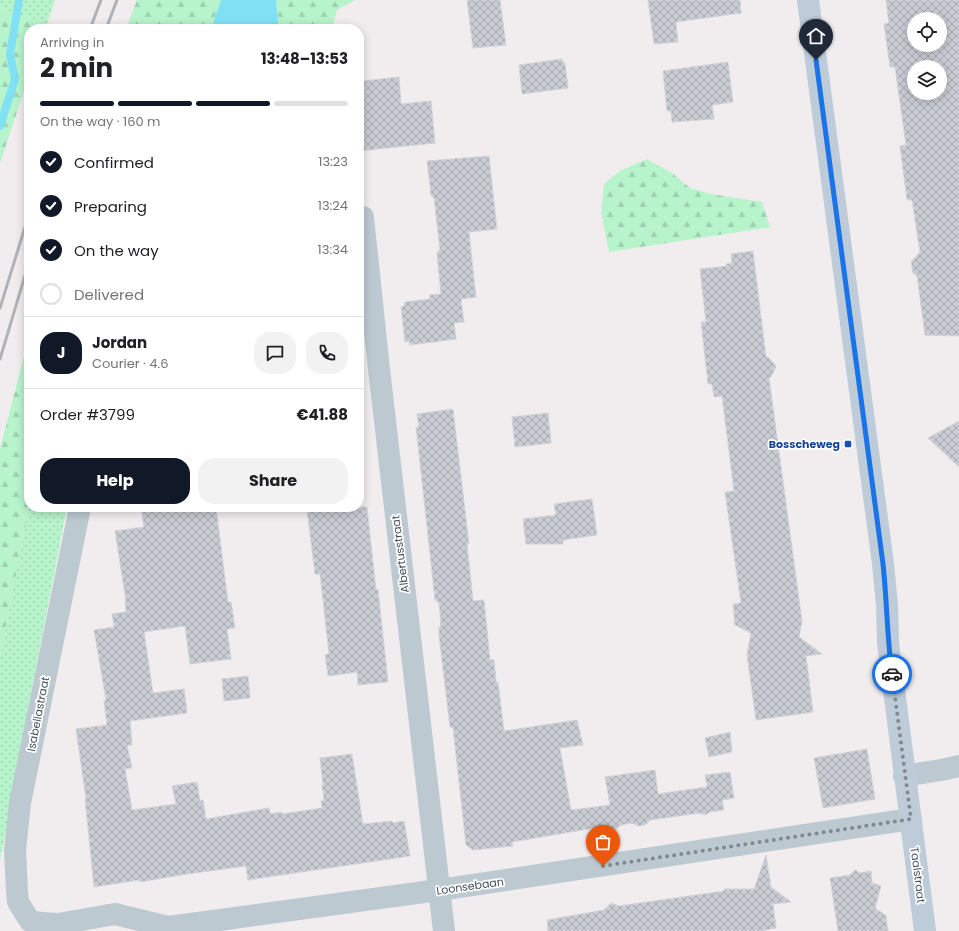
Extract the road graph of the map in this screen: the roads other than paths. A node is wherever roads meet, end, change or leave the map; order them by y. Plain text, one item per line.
1 (808, 0) edge
2 (364, 226) edge
3 (79, 512) edge
4 (959, 766) edge
5 (904, 776) junction
6 (911, 819) junction
7 (439, 890) junction
8 (30, 920) joint
9 (444, 931) edge
10 (925, 931) edge

1 - 5 main road
2 - 7 street, Albertusstraat
3 - 8 street, Isabellastraat
4 - 5 street
5 - 6 main road
6 - 7 street, Loonsebaan
6 - 10 main road, Taalstraat
7 - 8 street, Loonsebaan
7 - 9 street, Albertusstraat

